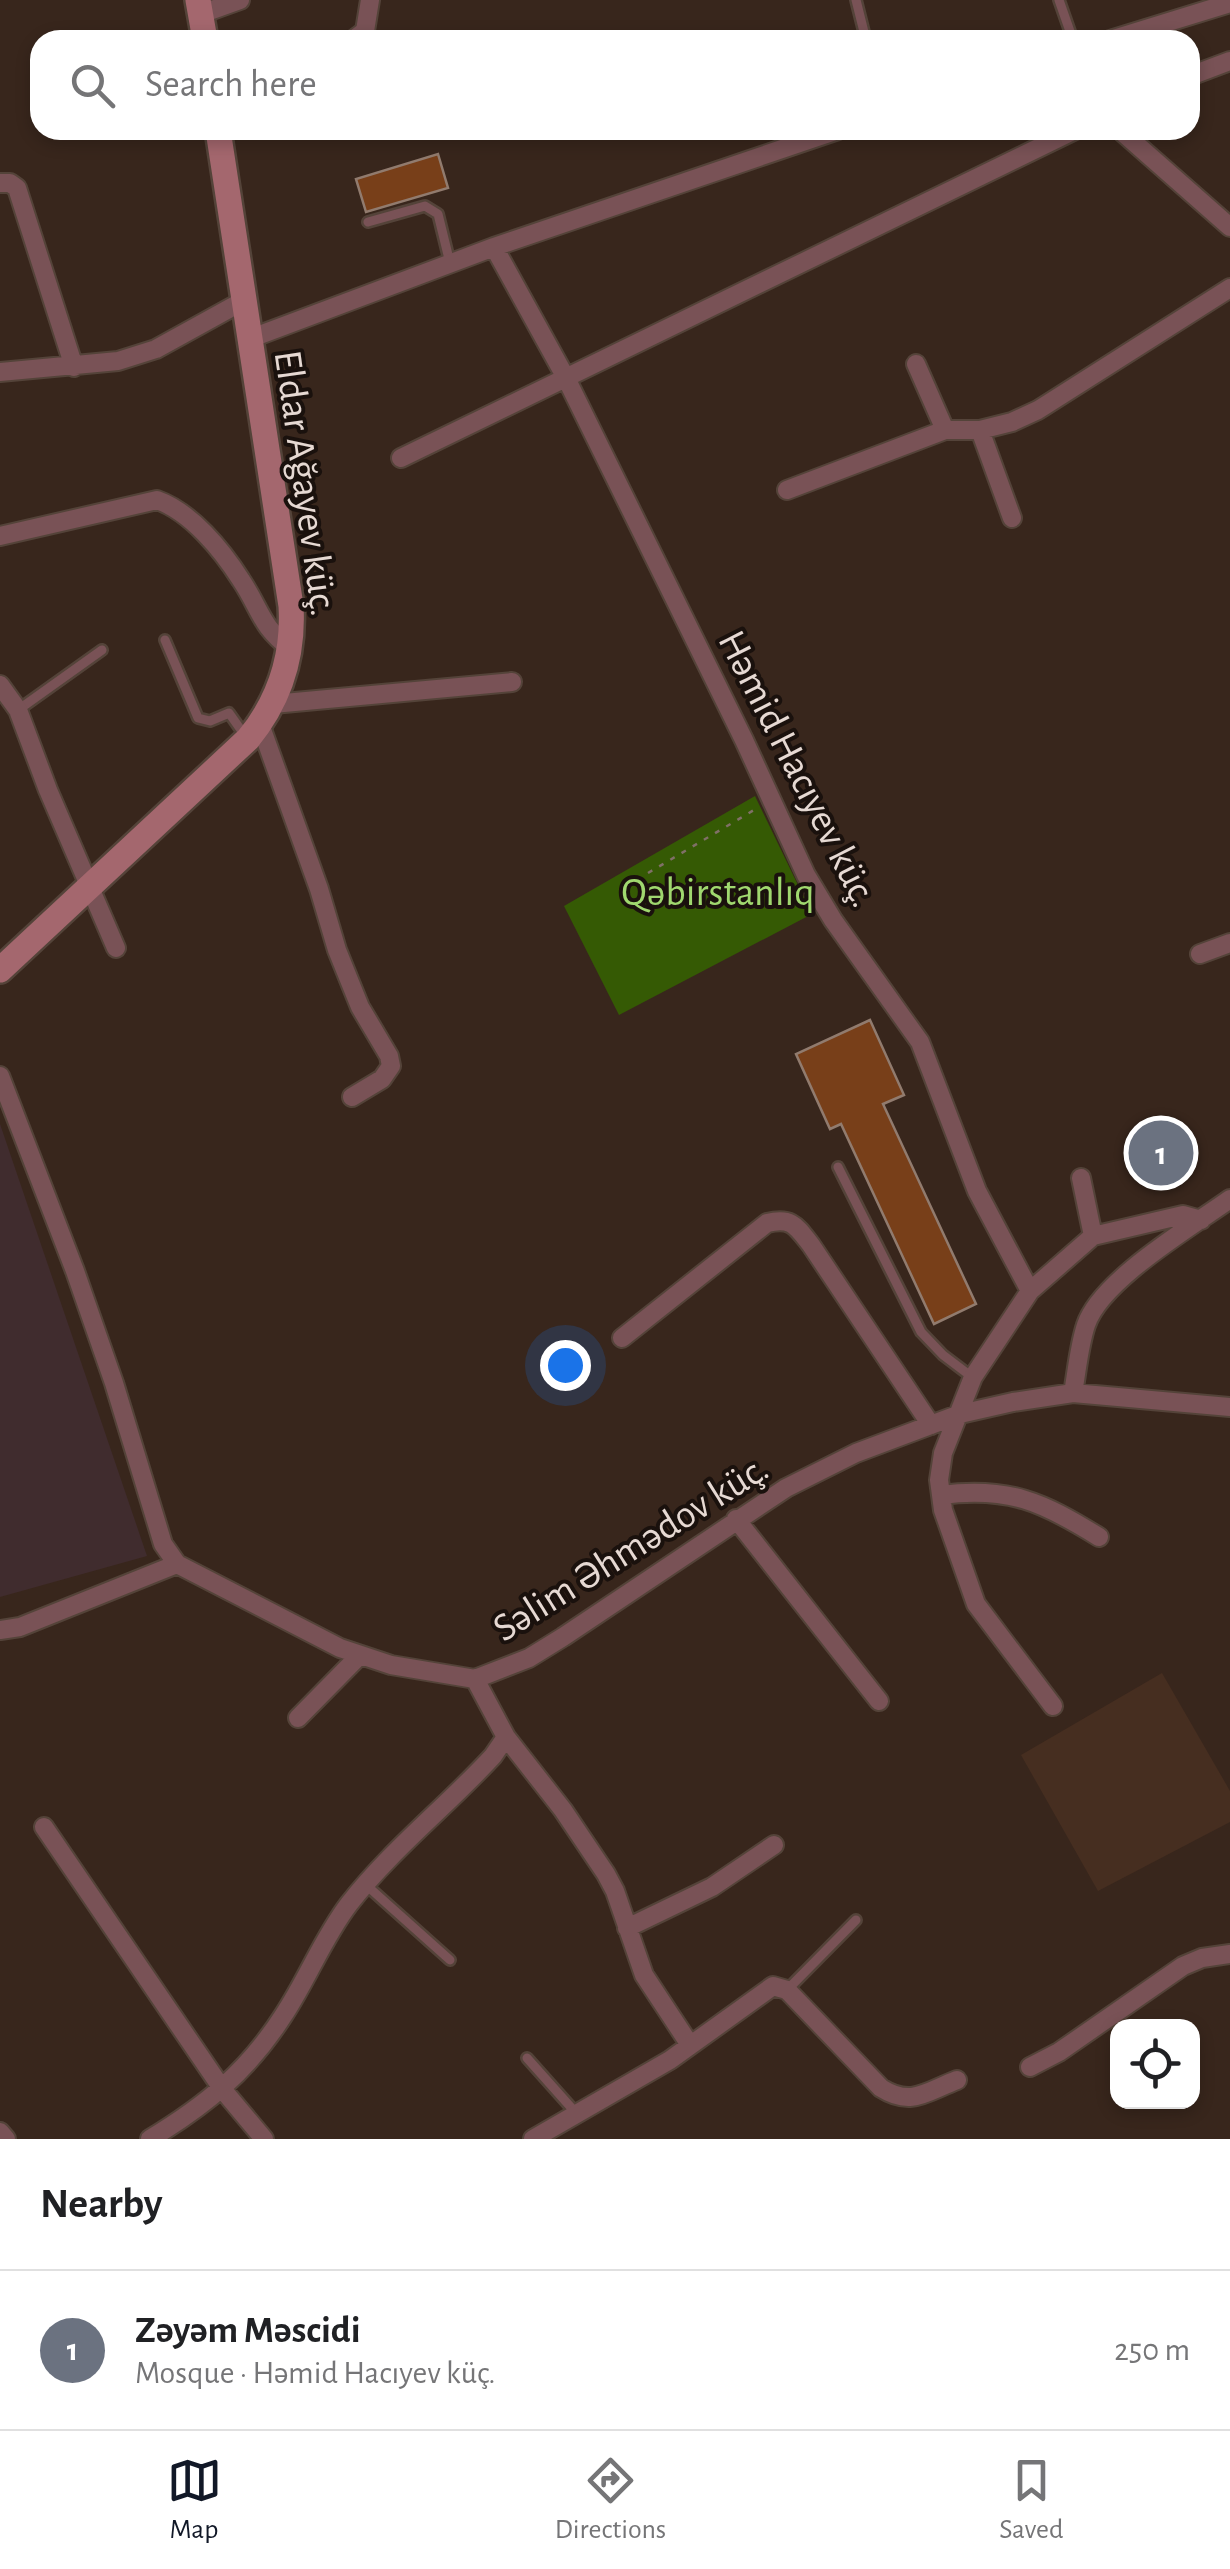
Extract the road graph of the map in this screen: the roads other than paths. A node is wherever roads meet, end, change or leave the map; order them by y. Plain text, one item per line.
1 (240, 0) edge
2 (370, 0) edge
3 (856, 0) edge
4 (1060, 0) edge
5 (1230, 3) edge
6 (200, 7) edge
7 (364, 30) edge
8 (864, 30) edge
9 (1070, 30) edge
10 (1142, 30) edge
11 (1230, 61) edge
12 (1200, 72) edge
13 (219, 140) edge
14 (809, 140) edge
15 (1054, 140) edge
16 (1131, 140) edge
17 (0, 183) edge
18 (368, 222) dead end
19 (1230, 226) edge
20 (494, 247) junction
21 (450, 263) junction
22 (1230, 288) edge
23 (243, 301) junction
24 (249, 340) junction
25 (916, 364) dead end
26 (74, 367) junction
27 (0, 372) edge
28 (566, 378) junction
29 (945, 430) junction
30 (980, 430) junction
31 (401, 458) dead end
32 (786, 490) dead end
33 (1012, 518) dead end
34 (0, 536) edge
35 (164, 640) dead end
36 (291, 649) junction
37 (102, 650) dead end
38 (512, 682) dead end
39 (0, 685) edge
40 (18, 710) junction
41 (260, 722) junction
42 (91, 885) junction
43 (1230, 943) edge
44 (116, 948) dead end
45 (1200, 954) dead end
46 (0, 970) edge
47 (0, 1076) edge
48 (352, 1097) dead end
49 (838, 1167) dead end
50 (1081, 1178) dead end
51 (1230, 1199) edge
52 (1200, 1220) junction
53 (1093, 1236) junction
54 (1030, 1291) junction
55 (622, 1338) dead end
56 (973, 1378) junction
57 (1072, 1393) junction
58 (1230, 1407) edge
59 (960, 1414) junction
60 (931, 1425) junction
61 (941, 1495) junction
62 (736, 1519) junction
63 (1099, 1537) dead end
64 (177, 1564) junction
65 (0, 1630) edge
66 (360, 1655) junction
67 (475, 1680) junction
68 (879, 1701) dead end
69 (1053, 1706) dead end
70 (298, 1718) dead end
71 (506, 1737) junction
72 (44, 1827) dead end
73 (774, 1844) dead end
74 (365, 1884) junction
75 (856, 1920) dead end
76 (627, 1928) junction
77 (1230, 1954) edge
78 (450, 1960) dead end
79 (787, 1990) junction
80 (690, 2045) junction
81 (528, 2058) dead end
82 (1030, 2067) dead end
83 (956, 2080) dead end
84 (223, 2090) junction
85 (576, 2113) junction
86 (0, 2132) edge
87 (6, 2139) edge
88 (150, 2139) edge
89 (264, 2139) edge
90 (533, 2139) edge

1 - 6 street
2 - 7 street
3 - 8 lane
4 - 9 lane
5 - 10 street
11 - 12 street
13 - 23 main road, Eldar Ağayev küç.
14 - 20 street
15 - 28 street
16 - 19 street
17 - 26 street
18 - 21 lane
20 - 21 street
20 - 28 street, Həmid Hacıyev küç.
21 - 24 street
22 - 30 street
23 - 24 main road, Eldar Ağayev küç.
23 - 26 street
24 - 36 main road, Eldar Ağayev küç.
25 - 29 street
26 - 27 street
28 - 31 street
28 - 54 street, Həmid Hacıyev küç.
29 - 30 street
29 - 32 street
30 - 33 street
34 - 36 street
35 - 41 lane
36 - 41 main road, Eldar Ağayev küç.
37 - 40 lane
38 - 41 street
39 - 40 street
40 - 42 street
41 - 42 main road, Eldar Ağayev küç.
41 - 48 street
42 - 44 street
42 - 46 main road, Eldar Ağayev küç.
43 - 45 street
47 - 64 street
49 - 56 lane
50 - 53 street
51 - 52 street
52 - 53 street
52 - 57 street
53 - 54 street
54 - 56 street
55 - 60 street
56 - 59 street
57 - 58 street, Səlim Əhmədov küç.
57 - 59 street, Səlim Əhmədov küç.
59 - 60 street, Səlim Əhmədov küç.
59 - 61 street
60 - 62 street, Səlim Əhmədov küç.
61 - 63 street
61 - 69 street
62 - 67 street, Səlim Əhmədov küç.
62 - 68 street
64 - 65 street
64 - 66 street, Səlim Əhmədov küç.
66 - 67 street, Səlim Əhmədov küç.
66 - 70 street
67 - 71 street
71 - 74 street
71 - 76 street
72 - 84 street
73 - 76 street
74 - 78 lane
74 - 84 street
75 - 79 lane
76 - 80 street
77 - 82 street
79 - 80 street
79 - 83 street
80 - 85 street
81 - 85 lane
84 - 88 street
84 - 89 street
85 - 90 street
86 - 87 street

